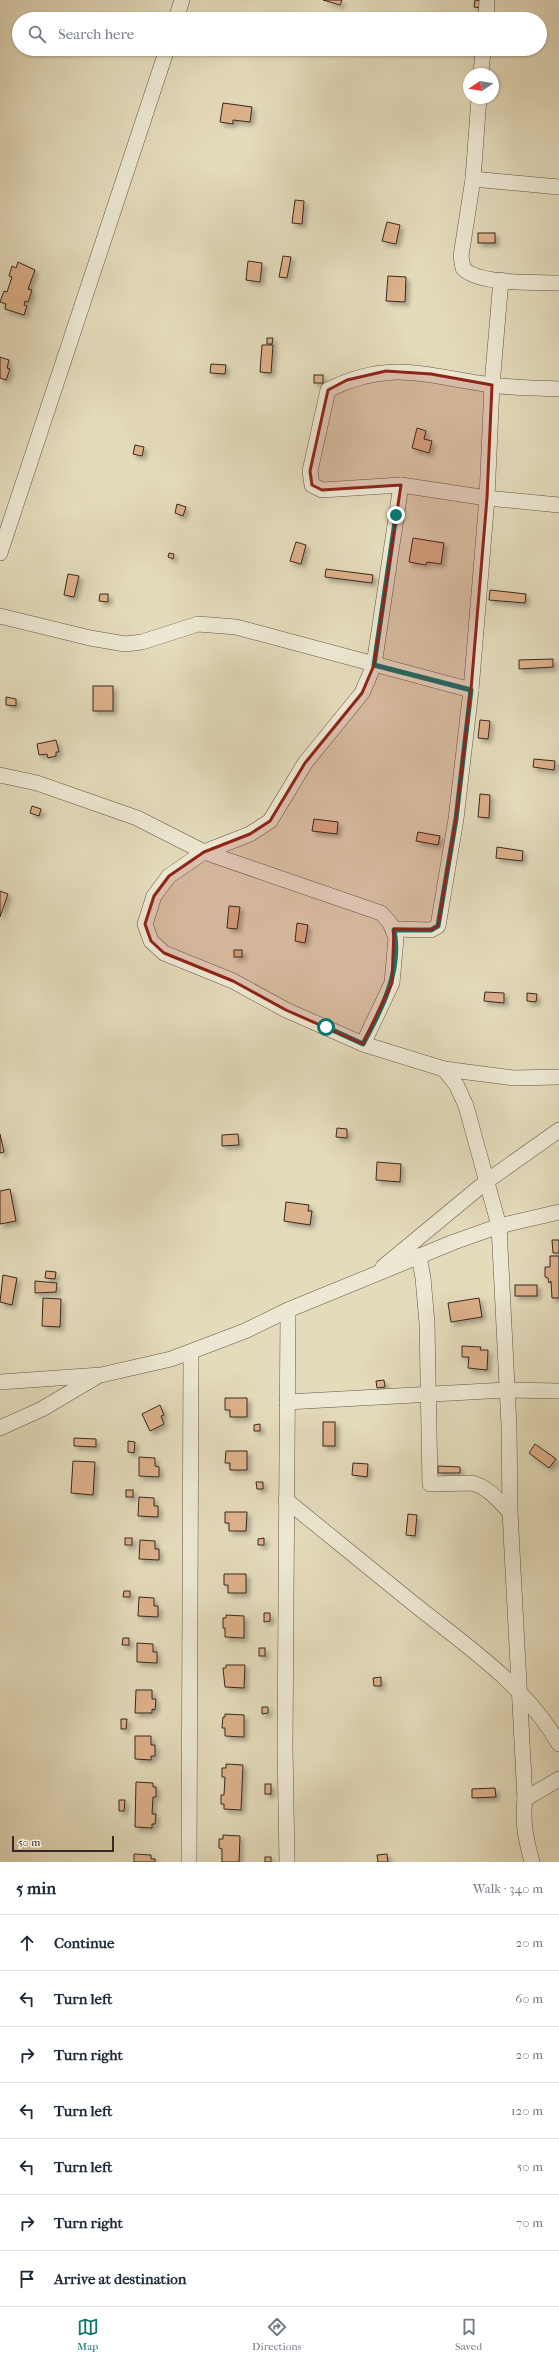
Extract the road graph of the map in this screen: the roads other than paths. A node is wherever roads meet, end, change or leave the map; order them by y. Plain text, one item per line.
1 (182, 0) edge
2 (487, 0) edge
3 (178, 12) edge
4 (486, 12) edge
5 (165, 56) edge
6 (482, 56) edge
7 (481, 68) edge
8 (479, 104) edge
9 (473, 179) junction
10 (559, 187) edge
11 (501, 280) junction
12 (559, 283) edge
13 (492, 385) junction
14 (559, 389) edge
15 (400, 485) junction
16 (487, 498) junction
17 (559, 505) edge
18 (0, 553) edge
19 (0, 616) edge
20 (374, 665) junction
21 (471, 690) junction
22 (0, 775) edge
23 (204, 852) junction
24 (394, 930) junction
25 (363, 1044) junction
26 (444, 1069) junction
27 (559, 1077) edge
28 (559, 1130) edge
29 (486, 1181) junction
30 (559, 1212) edge
31 (499, 1226) junction
32 (419, 1256) junction
33 (371, 1276) junction
34 (288, 1310) junction
35 (190, 1352) junction
36 (100, 1375) junction
37 (0, 1382) edge
38 (506, 1390) junction
39 (559, 1391) edge
40 (428, 1395) junction
41 (287, 1402) junction
42 (0, 1428) edge
43 (286, 1500) junction
44 (510, 1512) junction
45 (520, 1694) junction
46 (559, 1744) edge
47 (559, 1779) edge
48 (525, 1799) junction
49 (189, 1862) edge
50 (287, 1862) edge
51 (532, 1862) edge

1 - 3 street
2 - 4 street
5 - 18 street
6 - 7 street
8 - 9 street
9 - 10 street
9 - 11 street
11 - 12 street
11 - 13 street
13 - 14 street
13 - 15 street
13 - 16 street
15 - 16 street
15 - 20 street
16 - 17 street
16 - 21 street
19 - 20 street
20 - 21 street
20 - 23 street
21 - 24 street
22 - 23 street
23 - 24 street
23 - 25 street
24 - 25 street
25 - 26 street
26 - 27 street
26 - 29 street
28 - 29 street
29 - 31 street
29 - 33 street
30 - 31 street
31 - 32 street
31 - 38 street
32 - 33 street
32 - 40 street
33 - 34 street
34 - 35 street
34 - 41 street
35 - 36 street
35 - 49 street
36 - 37 street
36 - 42 street
38 - 39 street
38 - 40 street
38 - 44 street
40 - 41 street
40 - 44 street
41 - 43 street
43 - 45 street
43 - 50 street
44 - 45 street
45 - 46 street
45 - 48 street
47 - 48 street
48 - 51 street

